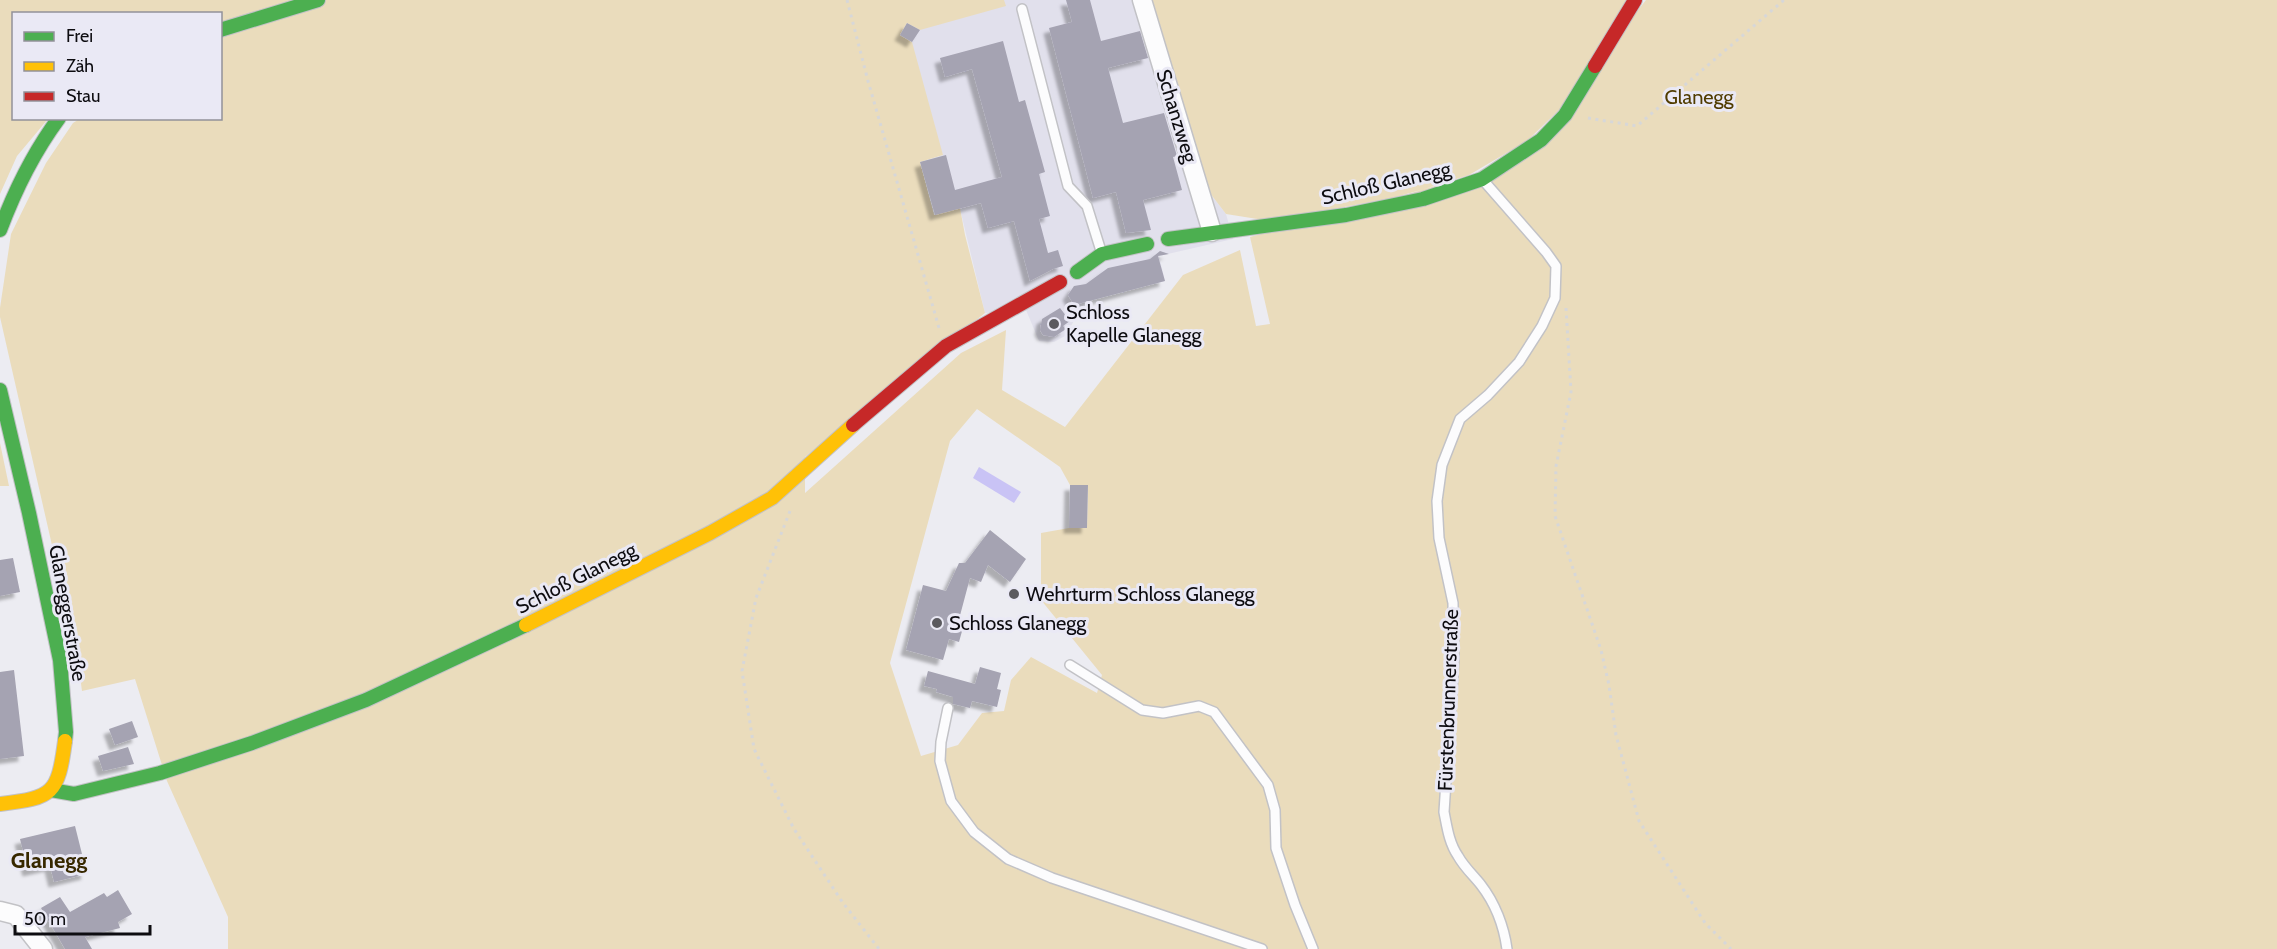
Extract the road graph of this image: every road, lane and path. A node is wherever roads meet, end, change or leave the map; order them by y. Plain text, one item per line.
1 (318, 0) edge
2 (847, 0) edge
3 (1142, 0) edge
4 (1635, 0) edge
5 (1784, 0) edge
6 (1022, 9) dead end
7 (222, 29) edge
8 (1565, 115) junction
9 (58, 120) edge
10 (1482, 178) junction
11 (0, 230) edge
12 (1212, 232) junction
13 (1168, 239) dead end
14 (1147, 244) dead end
15 (1102, 254) junction
16 (1077, 272) dead end
17 (1060, 282) dead end
18 (1565, 302) dead end
19 (946, 345) junction
20 (0, 390) edge
21 (791, 509) dead end
22 (1070, 665) dead end
23 (948, 708) dead end
24 (51, 790) junction
25 (0, 804) edge
26 (0, 911) edge
27 (44, 949) edge
28 (879, 949) edge
29 (1262, 949) edge
30 (1312, 949) edge
31 (1507, 949) edge
32 (1731, 949) edge

1 - 7 street
2 - 19 path
3 - 12 street, Schanzweg
4 - 8 street, Schloß Glanegg
5 - 8 path
6 - 15 lane
8 - 10 street, Schloß Glanegg
9 - 11 street
10 - 12 street, Schloß Glanegg
10 - 31 lane, Fürstenbrunnerstraße
12 - 13 street, Schloß Glanegg
14 - 15 street
15 - 16 street
17 - 19 street, Schloß Glanegg
18 - 32 path
19 - 24 street, Schloß Glanegg
20 - 24 street, Glaneggerstraße
21 - 28 path
22 - 30 lane
23 - 29 lane
24 - 25 street
26 - 27 street

